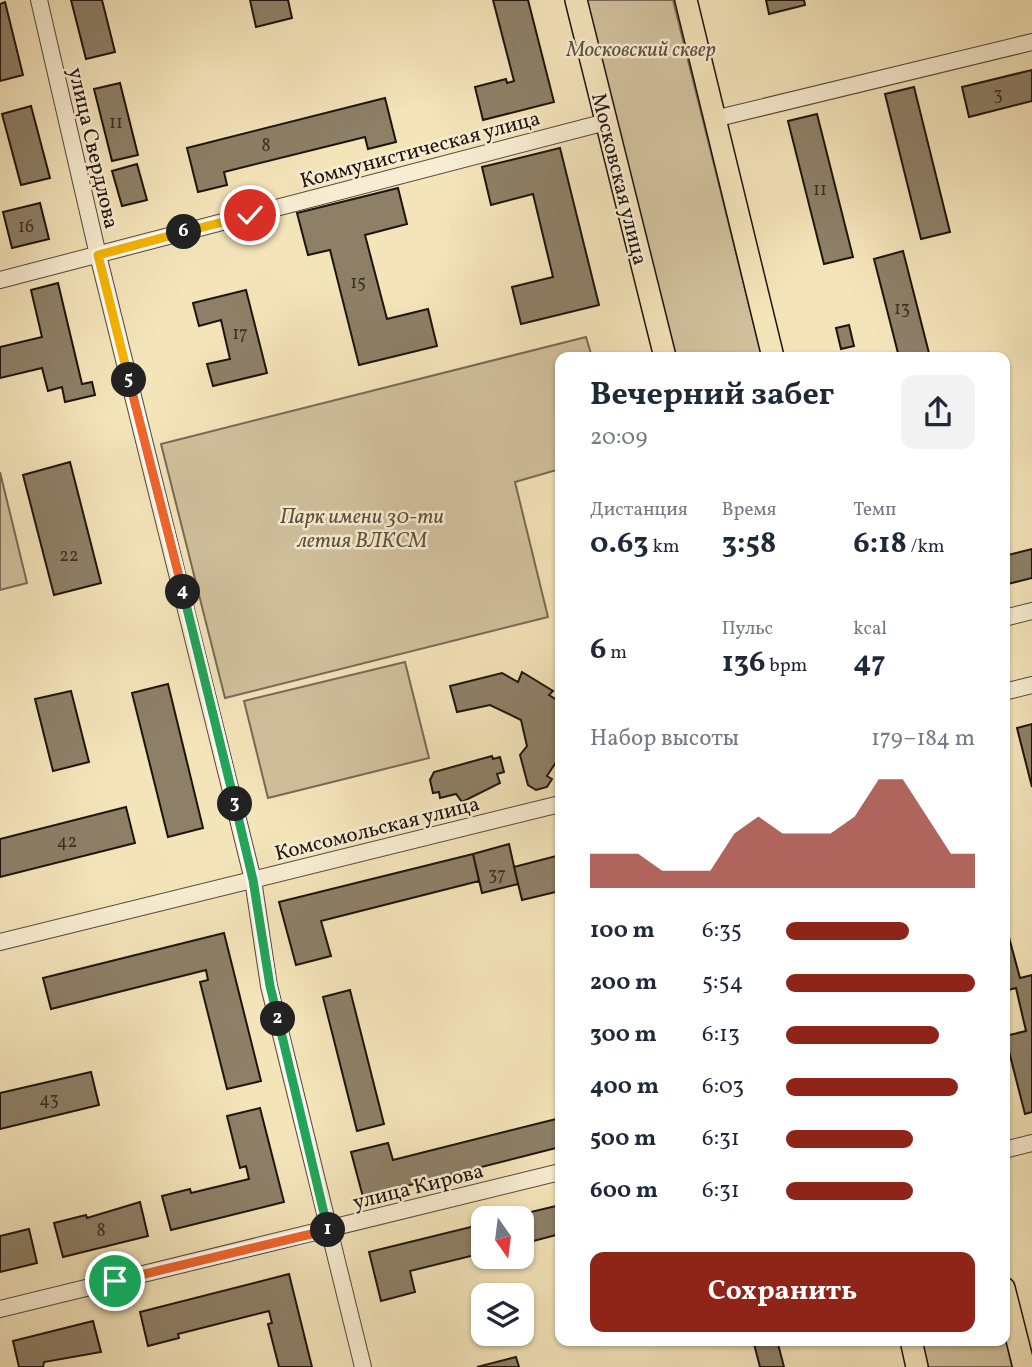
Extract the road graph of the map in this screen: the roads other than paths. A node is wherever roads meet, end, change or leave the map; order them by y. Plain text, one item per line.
1 (39, 0) edge
2 (576, 0) edge
3 (686, 0) edge
4 (1032, 42) edge
5 (714, 119) junction
6 (606, 122) junction
7 (98, 255) junction
8 (0, 280) edge
9 (664, 352) edge
10 (772, 352) edge
11 (1032, 611) edge
12 (1010, 616) edge
13 (1032, 685) edge
14 (1010, 690) edge
15 (555, 805) edge
16 (253, 880) junction
17 (0, 942) edge
18 (1032, 1143) edge
19 (1010, 1148) edge
20 (555, 1173) edge
21 (330, 1229) junction
22 (0, 1309) edge
23 (1010, 1312) edge
24 (912, 1346) edge
25 (363, 1367) edge
26 (917, 1367) edge
27 (1024, 1367) edge

1 - 7 street, улица Свердлова
2 - 6 main road, Московская улица
3 - 5 main road
4 - 5 street
5 - 10 main road
6 - 7 street, Коммунистическая улица
6 - 9 main road, Московская улица
7 - 8 street, Коммунистическая улица
7 - 16 street, улица Свердлова
11 - 12 street
13 - 14 street
15 - 16 street, Комсомольская улица
16 - 17 street, Комсомольская улица
16 - 21 street, улица Свердлова
18 - 19 street
20 - 21 street, улица Кирова
21 - 22 street, улица Кирова
21 - 25 street, улица Свердлова
23 - 27 main road
24 - 26 main road

